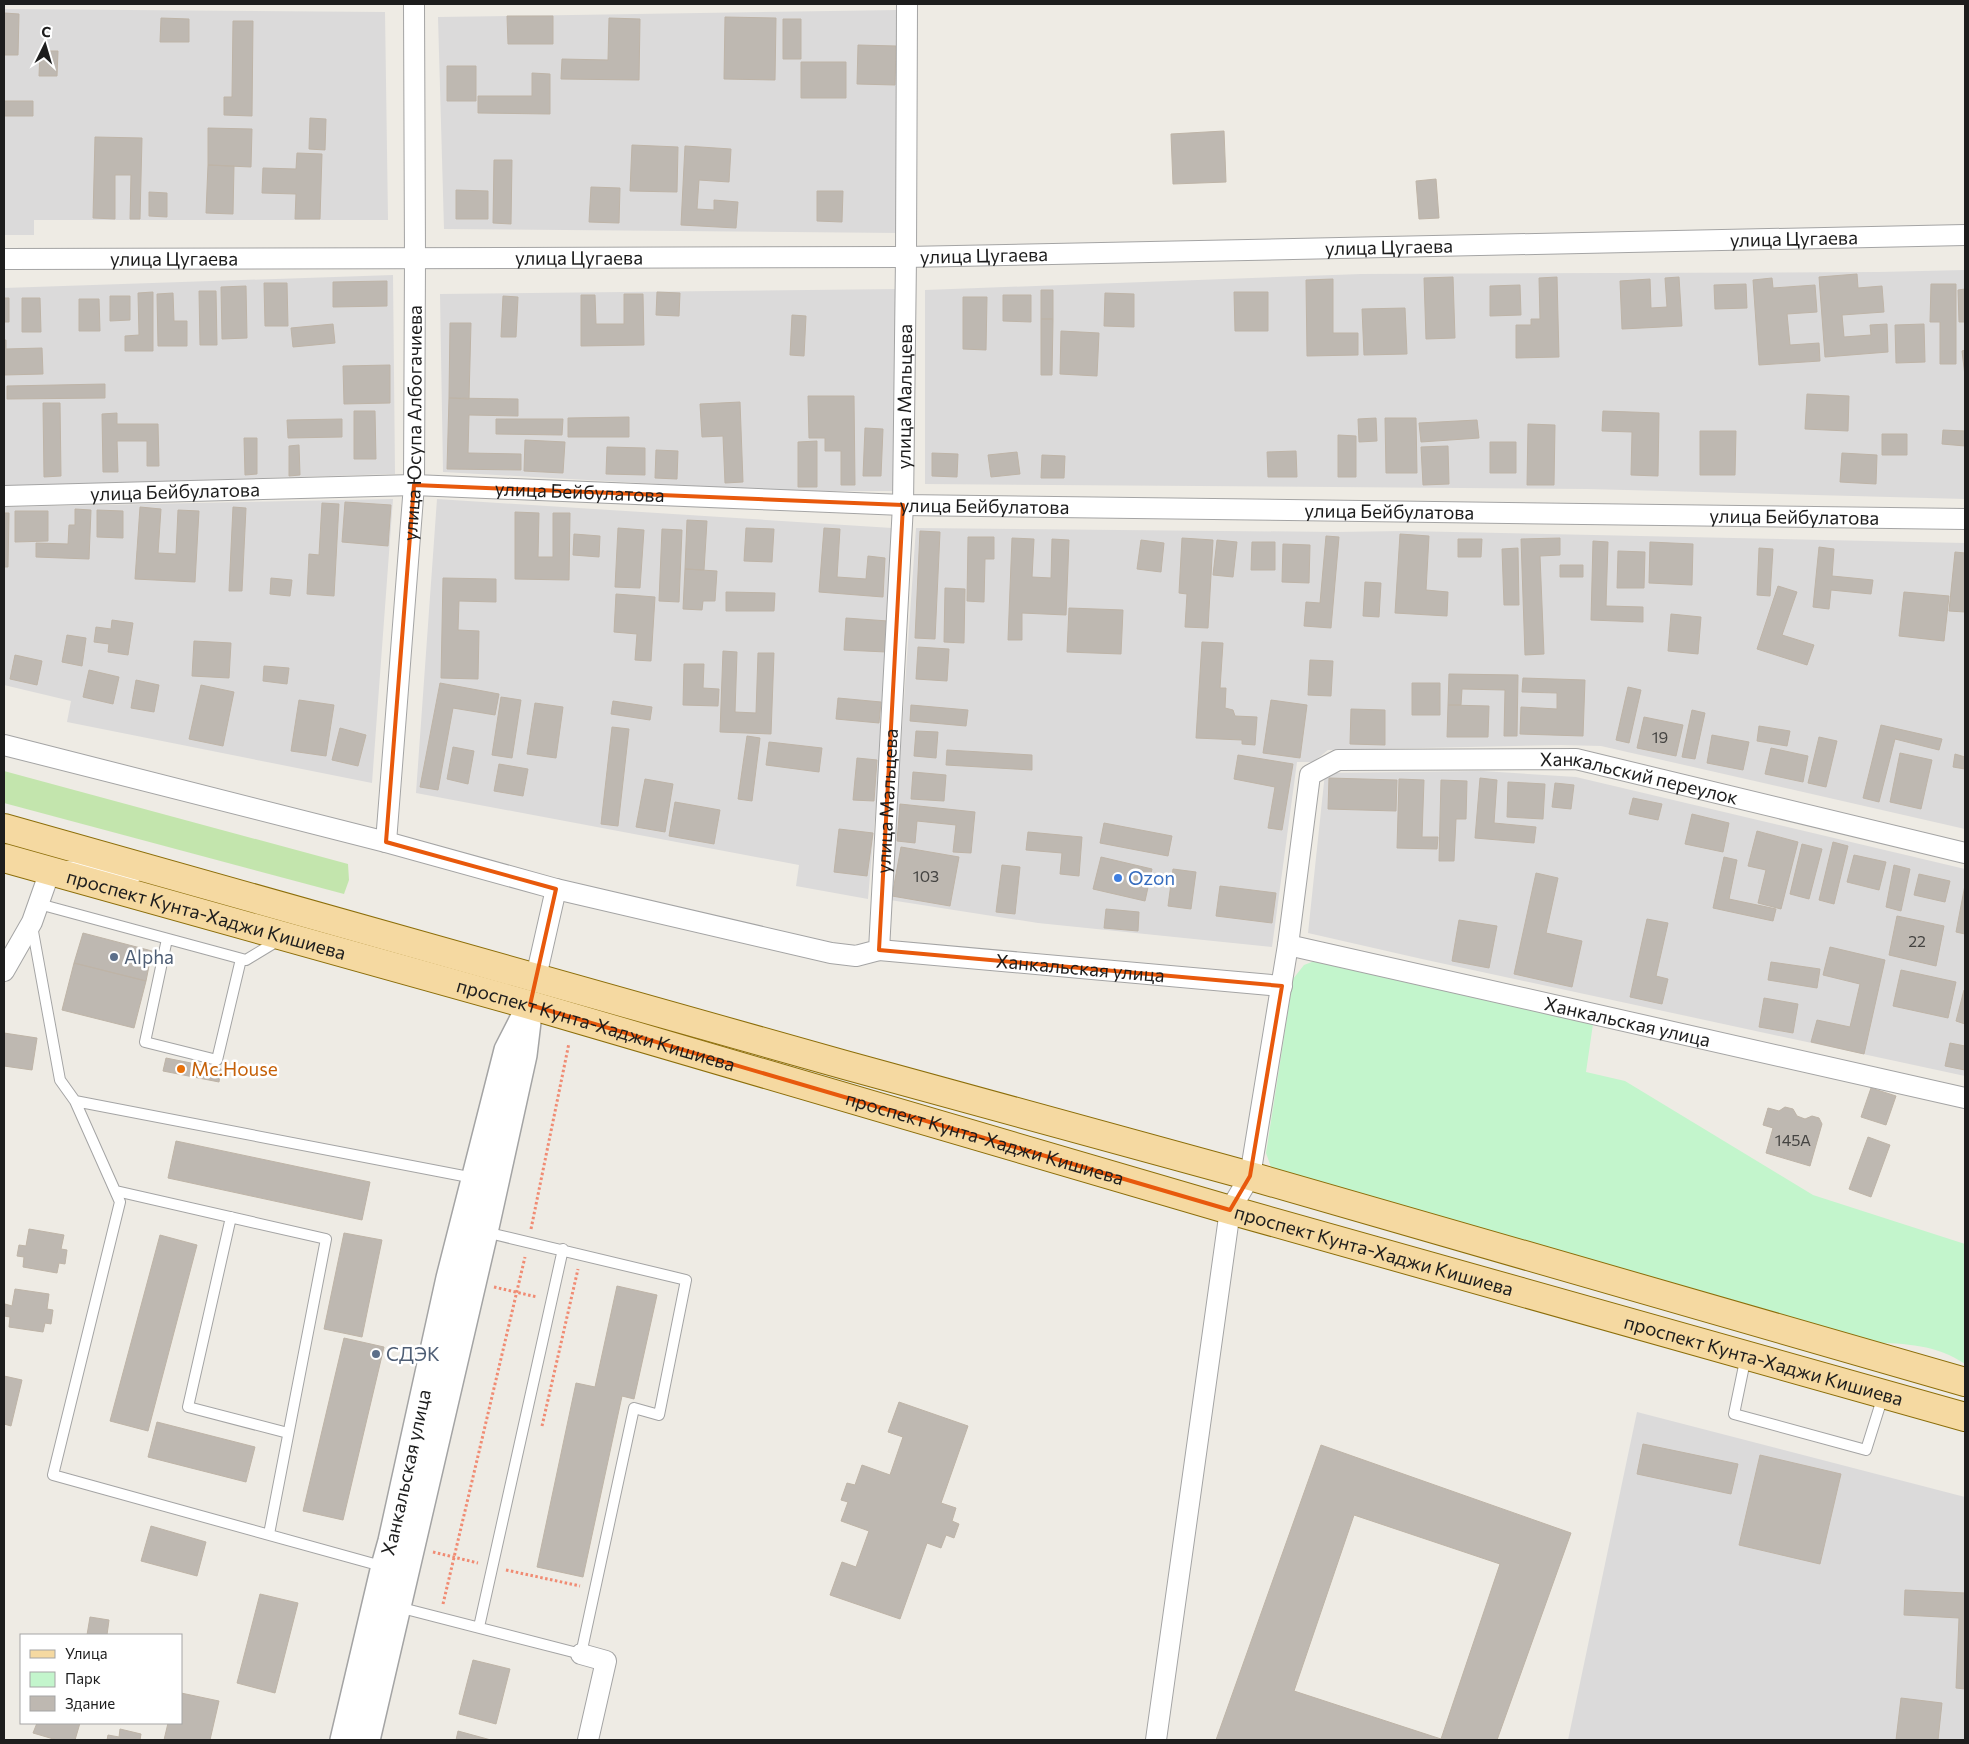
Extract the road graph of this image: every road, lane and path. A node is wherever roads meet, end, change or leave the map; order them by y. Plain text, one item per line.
1 (414, 4) edge
2 (908, 4) edge
3 (1965, 235) edge
4 (906, 257) junction
5 (416, 258) junction
6 (4, 259) edge
7 (414, 485) junction
8 (4, 496) edge
9 (902, 505) junction
10 (1965, 519) edge
11 (4, 745) edge
12 (4, 828) edge
13 (386, 842) junction
14 (1965, 853) edge
15 (4, 858) edge
16 (50, 871) junction
17 (161, 872) junction
18 (556, 889) junction
19 (35, 913) junction
20 (284, 937) junction
21 (167, 939) junction
22 (1288, 945) junction
23 (879, 950) junction
24 (241, 959) junction
25 (4, 971) edge
26 (536, 977) junction
27 (1282, 986) junction
28 (530, 1005) junction
29 (569, 1043) dead end
30 (1965, 1098) edge
31 (75, 1101) junction
32 (1250, 1176) junction
33 (485, 1180) junction
34 (116, 1191) junction
35 (1230, 1210) junction
36 (231, 1217) junction
37 (474, 1230) junction
38 (528, 1241) junction
39 (563, 1249) junction
40 (488, 1286) dead end
41 (516, 1292) junction
42 (552, 1300) junction
43 (1746, 1356) junction
44 (1965, 1382) edge
45 (1884, 1394) junction
46 (1965, 1417) edge
47 (288, 1433) junction
48 (269, 1534) junction
49 (394, 1569) junction
50 (386, 1604) junction
51 (440, 1617) junction
52 (479, 1627) junction
53 (581, 1654) junction
54 (343, 1740) edge
55 (367, 1740) edge
56 (588, 1740) edge
57 (1156, 1740) edge

1 - 5 street, улица Юсупа Албогачиева
2 - 4 street, улица Мальцева
3 - 4 street, улица Цугаева
4 - 5 street, улица Цугаева
4 - 9 street, улица Мальцева
5 - 6 street, улица Цугаева
5 - 7 street, улица Юсупа Албогачиева
7 - 8 street, улица Бейбулатова
7 - 9 street, улица Бейбулатова
7 - 13 street, улица Юсупа Албогачиева
9 - 10 street, улица Бейбулатова
9 - 23 street, улица Мальцева
11 - 13 street
12 - 17 main road, проспект Кунта-Хаджи Кишиева
13 - 18 street
14 - 22 street, Ханкальский переулок
15 - 16 main road, проспект Кунта-Хаджи Кишиева
16 - 17 street
16 - 19 street
16 - 20 main road, проспект Кунта-Хаджи Кишиева
17 - 26 main road, проспект Кунта-Хаджи Кишиева
18 - 23 street
18 - 26 street
19 - 21 lane
19 - 25 street
19 - 31 lane
20 - 24 lane
20 - 28 main road, проспект Кунта-Хаджи Кишиева
21 - 24 lane
21 - 24 lane
22 - 27 street
22 - 30 street, Ханкальская улица
23 - 27 street, Ханкальская улица
26 - 28 street, Ханкальская улица
26 - 32 main road, проспект Кунта-Хаджи Кишиева
27 - 32 street
28 - 33 street, Ханкальская улица
28 - 35 main road, проспект Кунта-Хаджи Кишиева
29 - 38 path
31 - 33 lane
31 - 34 lane
32 - 35 street
32 - 44 main road, проспект Кунта-Хаджи Кишиева
33 - 37 street, Ханкальская улица
34 - 36 lane
34 - 48 lane
35 - 43 main road, проспект Кунта-Хаджи Кишиева
35 - 57 street
36 - 47 lane
36 - 47 lane
37 - 38 lane
37 - 49 street, Ханкальская улица
38 - 39 lane
38 - 41 path
39 - 42 lane
39 - 53 lane
40 - 41 path
41 - 42 path
41 - 51 path
42 - 52 lane
43 - 45 main road, проспект Кунта-Хаджи Кишиева
43 - 45 lane
45 - 46 main road, проспект Кунта-Хаджи Кишиева
47 - 48 lane
48 - 49 lane
49 - 50 street, Ханкальская улица
50 - 51 lane
50 - 54 street, Ханкальская улица
50 - 55 street, Ханкальская улица
51 - 52 lane
52 - 53 lane
53 - 56 street

